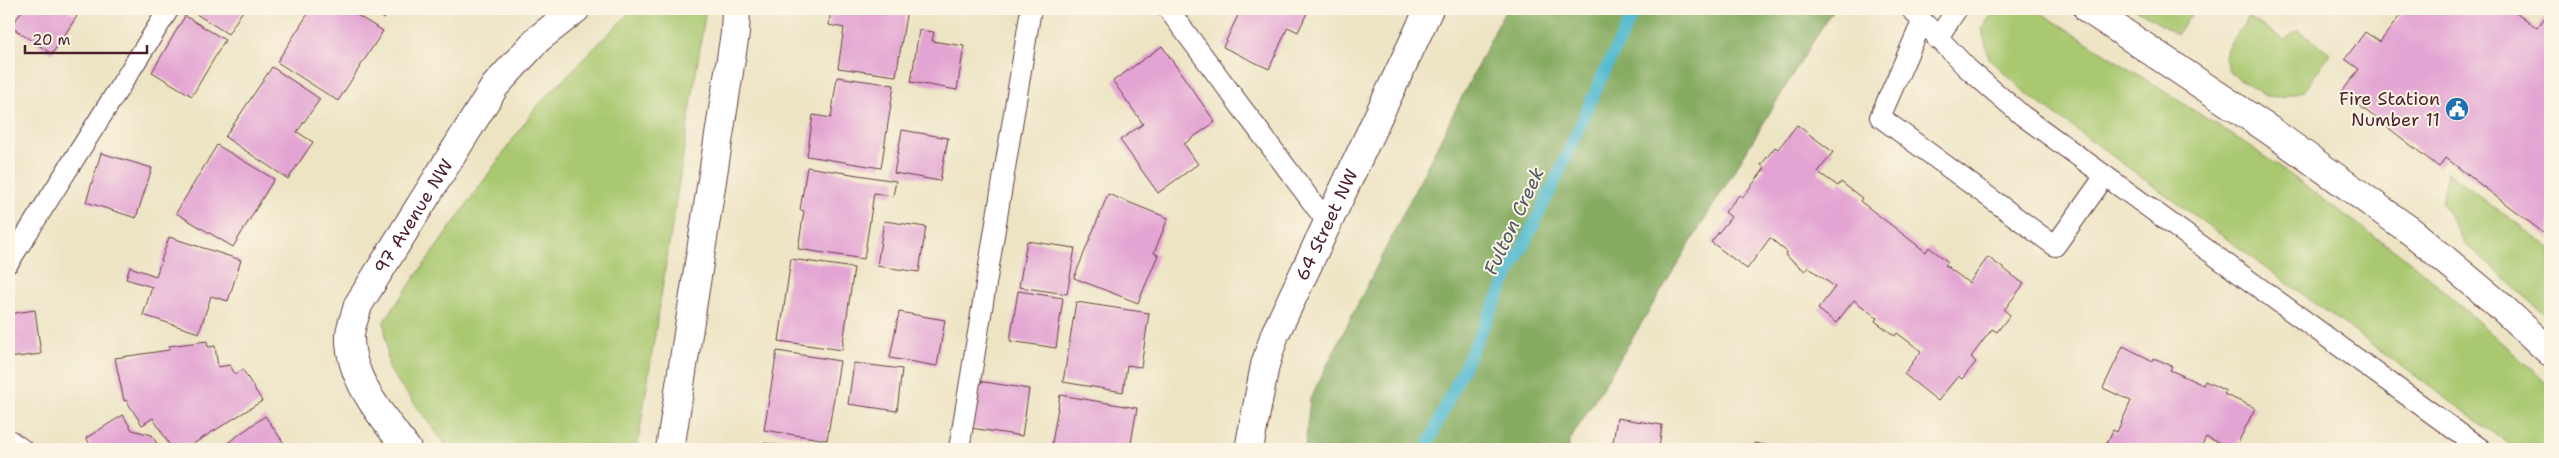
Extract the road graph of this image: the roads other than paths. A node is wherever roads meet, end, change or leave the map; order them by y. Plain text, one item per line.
1 (169, 9) edge
2 (576, 9) edge
3 (736, 9) edge
4 (1031, 9) edge
5 (1168, 9) edge
6 (1428, 9) edge
7 (1957, 9) edge
8 (2088, 9) edge
9 (1916, 15) edge
10 (1937, 38) junction
11 (2105, 176) junction
12 (1327, 222) junction
13 (9, 262) edge
14 (2550, 352) edge
15 (9, 440) edge
16 (22, 449) edge
17 (407, 449) edge
18 (670, 449) edge
19 (959, 449) edge
20 (1249, 449) edge
21 (2481, 449) edge

1 - 13 lane
2 - 17 street, 97 Avenue NW
3 - 18 street
4 - 19 lane
5 - 12 lane
6 - 12 street, 64 Street NW
7 - 10 lane
8 - 14 street
9 - 10 lane
9 - 11 lane
10 - 11 lane
11 - 21 lane
12 - 20 street, 64 Street NW
15 - 16 lane

